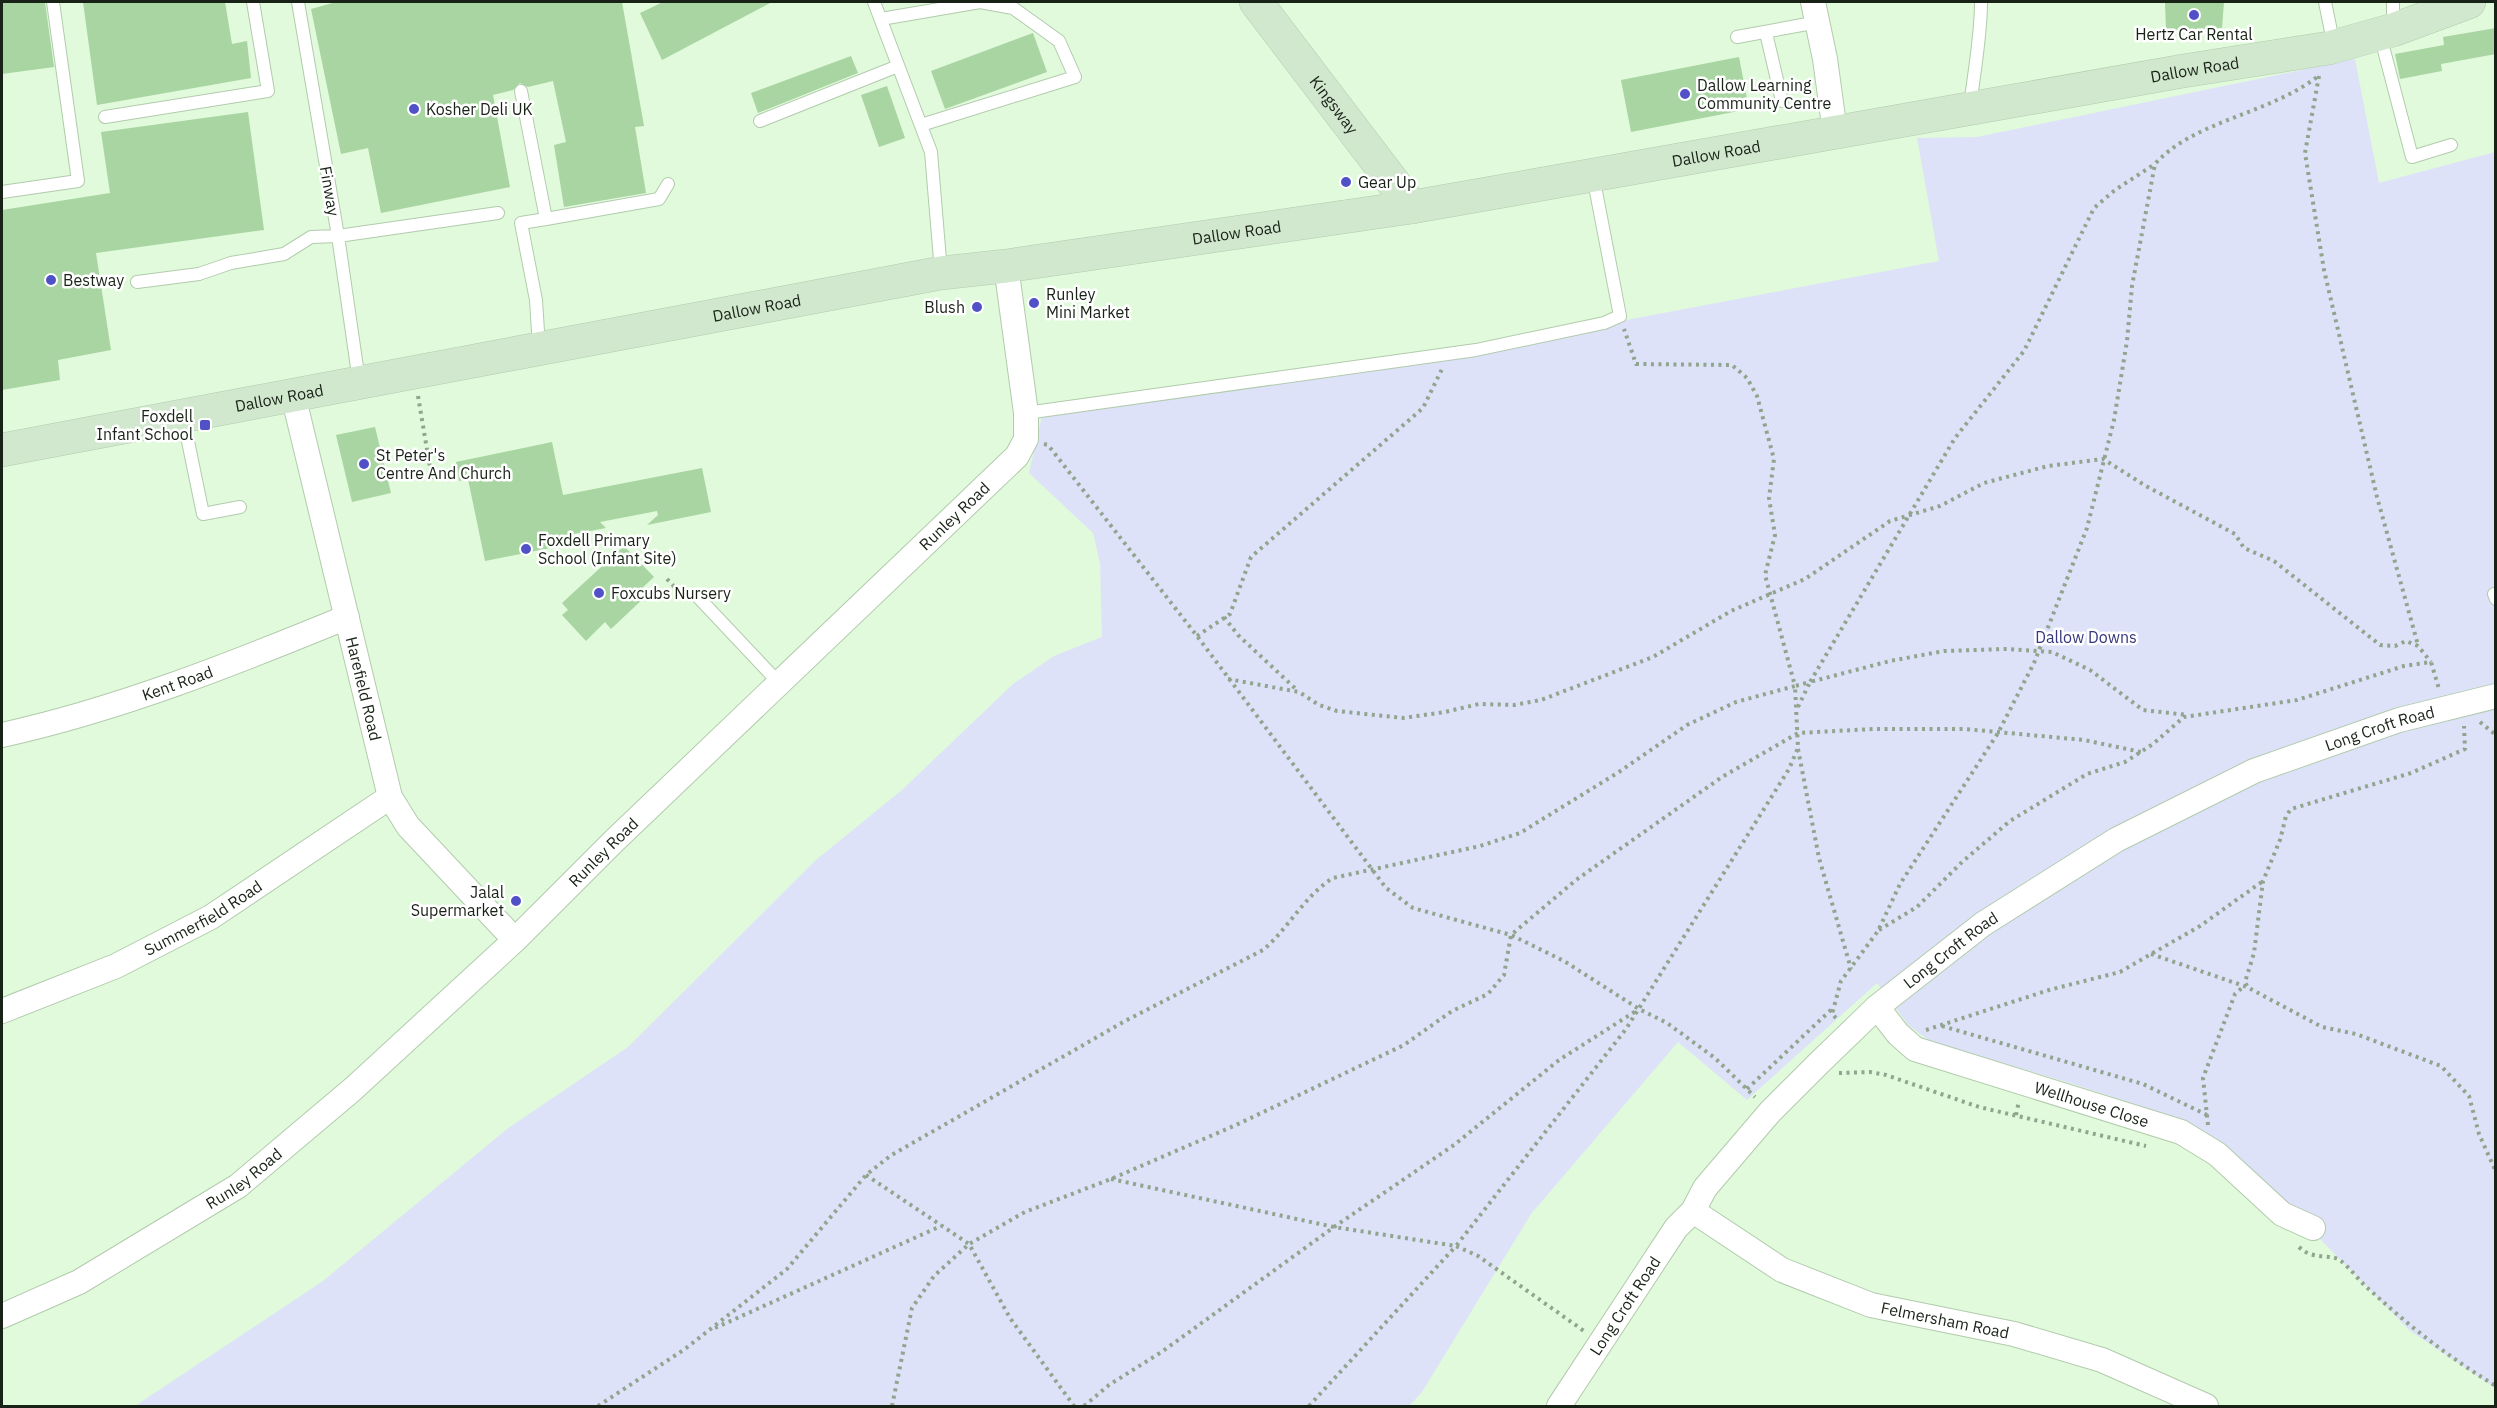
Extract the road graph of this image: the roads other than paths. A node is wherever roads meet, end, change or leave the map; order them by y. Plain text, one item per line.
1 (53, 2) edge
2 (253, 2) edge
3 (298, 2) edge
4 (874, 2) edge
5 (1256, 2) edge
6 (1981, 2) edge
7 (2325, 2) edge
8 (2469, 2) edge
9 (1815, 12) edge
10 (881, 19) junction
11 (2388, 22) edge
12 (1766, 33) junction
13 (1737, 37) dead end
14 (2334, 47) junction
15 (898, 66) junction
16 (521, 91) dead end
17 (1782, 101) dead end
18 (1970, 108) junction
19 (105, 117) dead end
20 (760, 121) dead end
21 (921, 125) junction
22 (1835, 132) junction
23 (2451, 145) dead end
24 (1593, 175) junction
25 (668, 184) dead end
26 (2, 192) edge
27 (1412, 207) junction
28 (498, 213) dead end
29 (546, 219) junction
30 (338, 236) junction
31 (1006, 266) junction
32 (941, 273) junction
33 (137, 282) dead end
34 (539, 349) junction
35 (359, 382) junction
36 (292, 395) junction
37 (1026, 413) junction
38 (182, 416) junction
39 (2, 450) edge
40 (240, 507) dead end
41 (698, 597) dead end
42 (347, 617) junction
43 (780, 684) junction
44 (2496, 696) edge
45 (2, 735) edge
46 (390, 797) junction
47 (515, 940) junction
48 (2, 1011) edge
49 (1884, 1016) junction
50 (1693, 1211) junction
51 (2302, 1230) road end
52 (2, 1316) edge
53 (1559, 1407) edge
54 (2206, 1407) edge

1 - 26 lane
2 - 19 lane
3 - 30 lane, Finway
4 - 10 lane
5 - 27 street, Kingsway
6 - 18 lane
7 - 14 lane
8 - 11 street, Dallow Road
9 - 12 lane
9 - 22 street
10 - 15 lane
10 - 21 lane
11 - 14 street, Dallow Road
11 - 23 lane
12 - 13 lane
12 - 17 lane
14 - 18 street, Dallow Road
15 - 20 lane
15 - 21 lane
16 - 29 lane
18 - 22 street, Dallow Road
21 - 32 lane
22 - 24 street, Dallow Road
24 - 27 street, Dallow Road
24 - 37 lane
25 - 29 lane
27 - 31 street, Dallow Road
28 - 30 lane
29 - 34 lane
30 - 33 lane
30 - 35 lane, Finway
31 - 32 street, Dallow Road
31 - 37 street
32 - 34 street, Dallow Road
34 - 35 street, Dallow Road
35 - 36 street, Dallow Road
36 - 38 street, Dallow Road
36 - 42 street, Harefield Road
37 - 43 street, Runley Road
38 - 39 street, Dallow Road
38 - 40 lane
41 - 43 lane
42 - 45 street, Kent Road
42 - 46 street, Harefield Road
43 - 47 street, Runley Road
44 - 49 street, Long Croft Road
46 - 47 street, Harefield Road
46 - 48 street, Summerfield Road
47 - 52 street, Runley Road
49 - 50 street, Long Croft Road
49 - 51 street, Wellhouse Close
50 - 53 street, Long Croft Road
50 - 54 street, Felmersham Road

